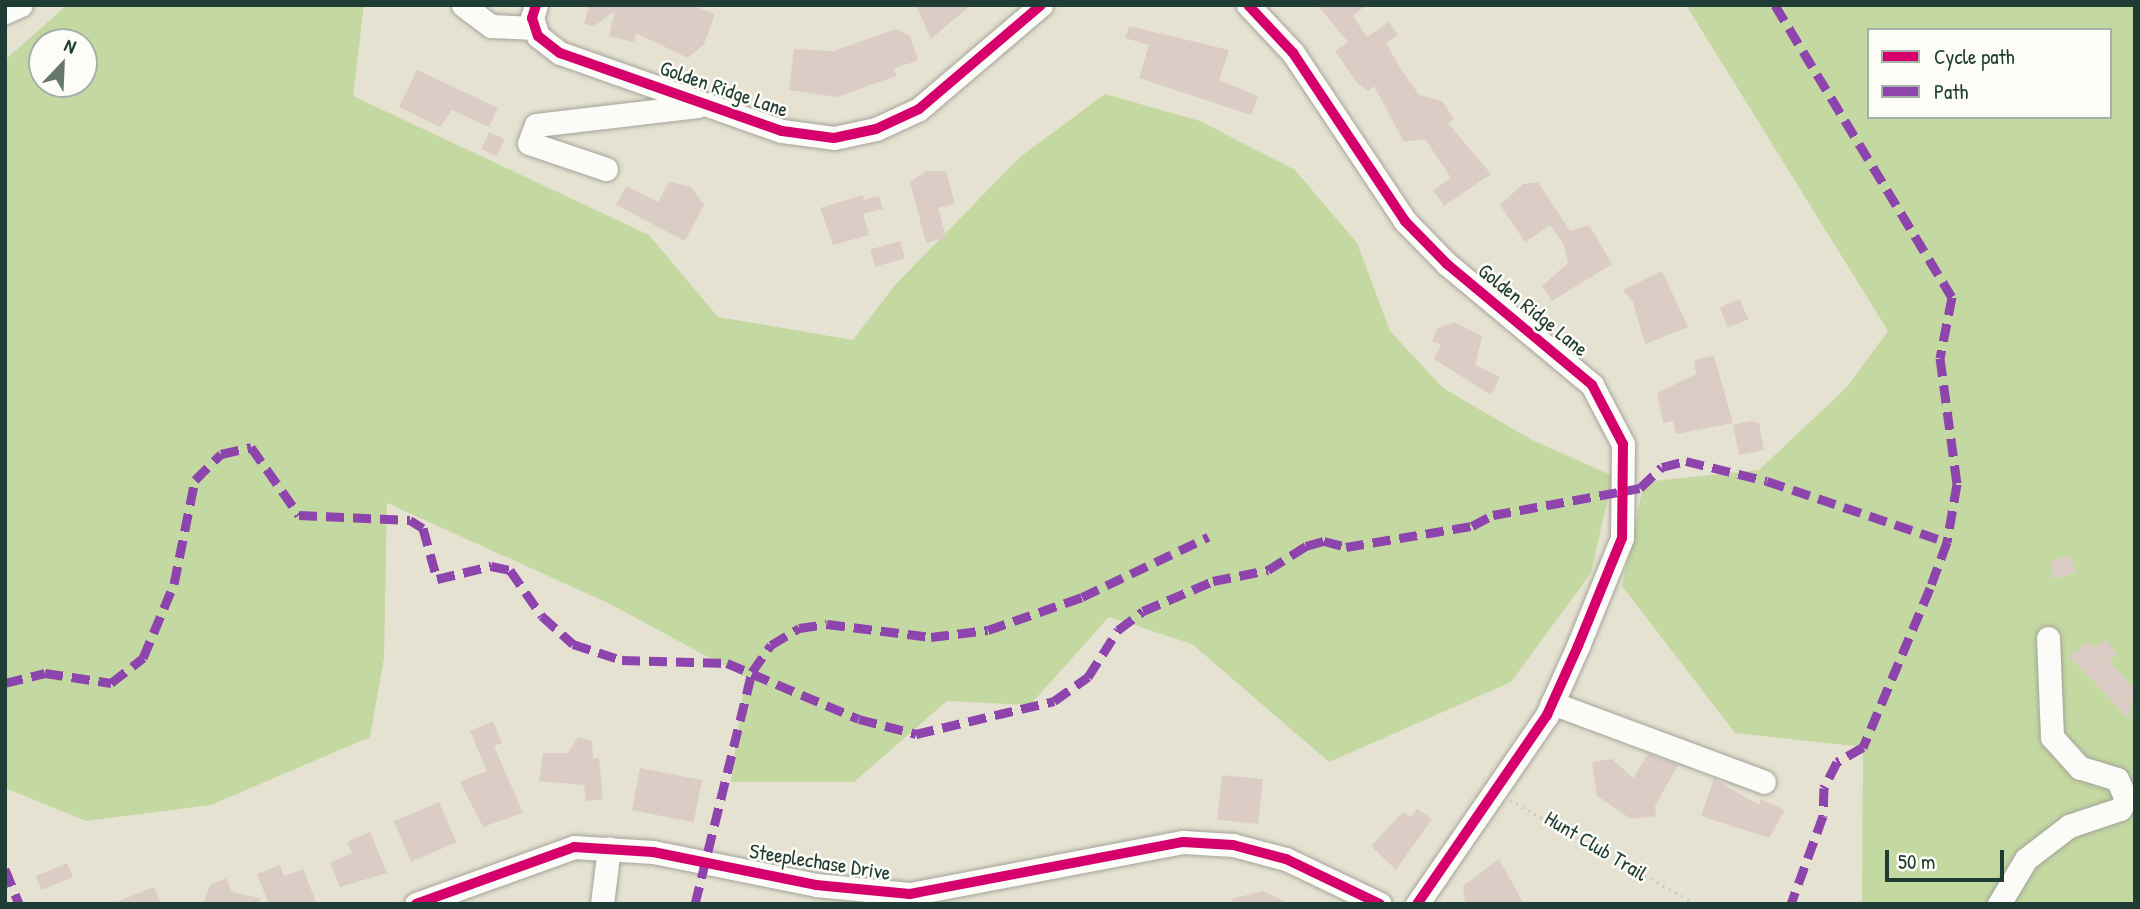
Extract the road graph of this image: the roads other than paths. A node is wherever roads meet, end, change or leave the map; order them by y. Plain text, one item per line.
1 (21, 5) edge
2 (464, 5) edge
3 (1041, 5) edge
4 (1248, 5) edge
5 (5, 12) edge
6 (535, 17) edge
7 (705, 105) junction
8 (606, 169) dead end
9 (2048, 638) dead end
10 (1552, 703) junction
11 (1764, 782) dead end
12 (608, 848) junction
13 (416, 904) edge
14 (602, 904) edge
15 (1380, 904) edge
16 (1417, 904) edge
17 (1999, 904) edge

1 - 5 street
2 - 6 street, Golden Ridge Lane
3 - 7 street, Golden Ridge Lane
4 - 10 street, Golden Ridge Lane
6 - 7 street, Golden Ridge Lane
7 - 8 street
9 - 17 street
10 - 11 street
10 - 16 street, Golden Ridge Lane
12 - 13 street, Steeplechase Drive
12 - 14 street
12 - 15 street, Steeplechase Drive

